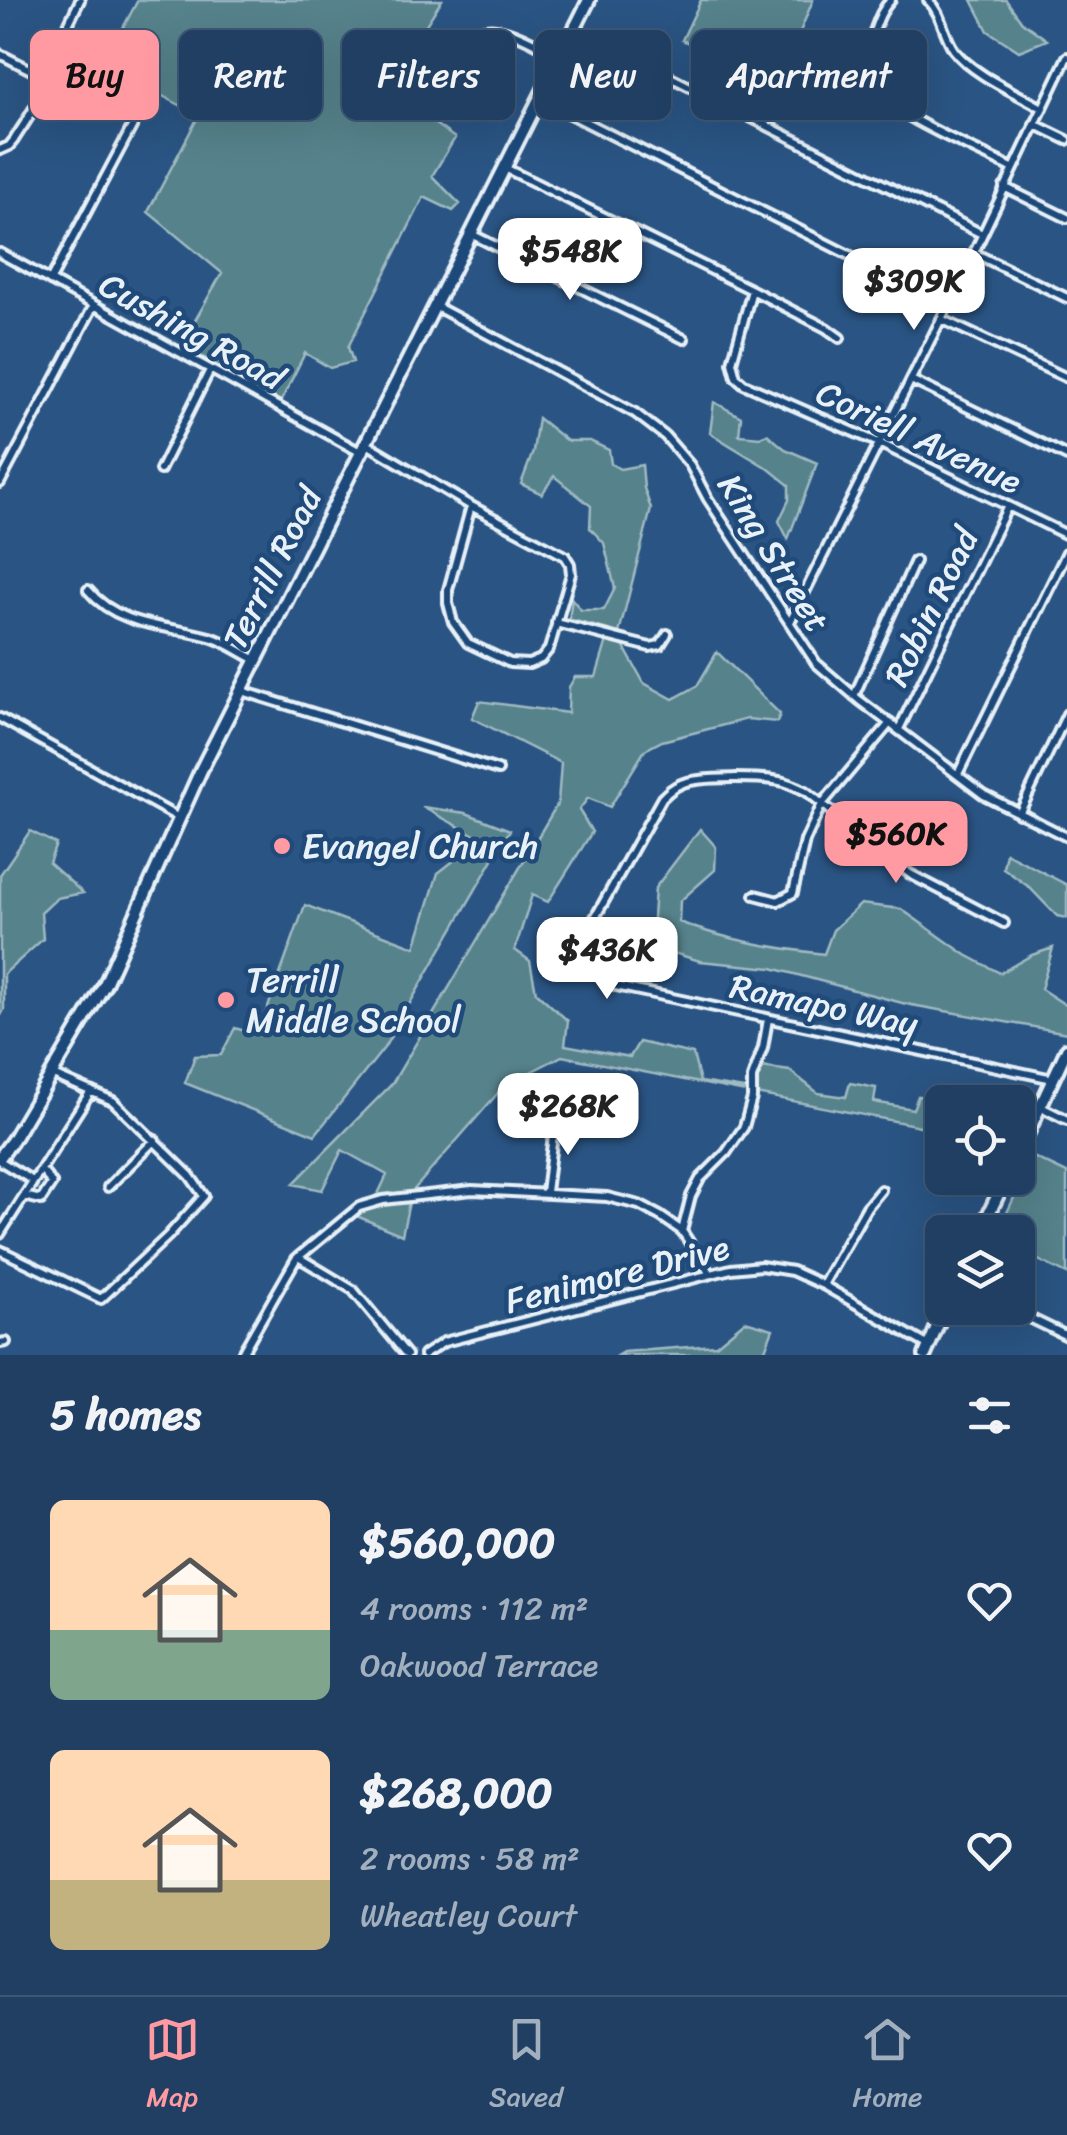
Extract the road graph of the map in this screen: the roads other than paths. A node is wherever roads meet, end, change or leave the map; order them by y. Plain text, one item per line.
1 (80, 0) edge
2 (590, 0) edge
3 (891, 0) edge
4 (928, 0) edge
5 (65, 30) edge
6 (475, 30) edge
7 (509, 30) edge
8 (574, 30) edge
9 (0, 54) edge
10 (1067, 57) edge
11 (671, 78) edge
12 (535, 108) edge
13 (1042, 108) junction
14 (135, 120) edge
15 (583, 120) edge
16 (1034, 124) junction
17 (1067, 140) edge
18 (0, 150) edge
19 (504, 168) junction
20 (1013, 168) junction
21 (1004, 187) junction
22 (1067, 218) edge
23 (472, 234) junction
24 (982, 234) junction
25 (974, 253) junction
26 (0, 254) edge
27 (50, 282) junction
28 (752, 290) junction
29 (1067, 298) edge
30 (94, 305) junction
31 (948, 305) junction
32 (435, 306) junction
33 (941, 318) junction
34 (840, 338) dead end
35 (684, 340) dead end
36 (210, 370) junction
37 (1067, 378) edge
38 (911, 380) junction
39 (880, 443) junction
40 (363, 448) junction
41 (1067, 456) edge
42 (160, 470) dead end
43 (0, 483) edge
44 (471, 506) junction
45 (1008, 506) junction
46 (1067, 535) edge
47 (1067, 552) edge
48 (916, 561) dead end
49 (88, 590) dead end
50 (556, 623) junction
51 (790, 623) junction
52 (668, 634) dead end
53 (256, 660) junction
54 (241, 690) junction
55 (854, 696) junction
56 (1067, 714) edge
57 (0, 718) edge
58 (890, 723) junction
59 (899, 729) junction
60 (498, 770) dead end
61 (958, 774) junction
62 (822, 804) junction
63 (1019, 814) junction
64 (179, 818) junction
65 (1067, 836) edge
66 (755, 895) dead end
67 (1004, 923) dead end
68 (768, 1019) junction
69 (1067, 1050) edge
70 (51, 1074) junction
71 (1052, 1078) junction
72 (90, 1091) junction
73 (1040, 1106) junction
74 (1035, 1117) edge
75 (555, 1119) dead end
76 (1067, 1120) edge
77 (155, 1140) junction
78 (0, 1159) edge
79 (41, 1170) junction
80 (34, 1181) junction
81 (108, 1188) dead end
82 (881, 1190) dead end
83 (546, 1192) junction
84 (24, 1196) junction
85 (682, 1231) junction
86 (0, 1234) edge
87 (0, 1250) edge
88 (298, 1257) junction
89 (710, 1274) junction
90 (823, 1285) junction
91 (1035, 1321) edge
92 (938, 1325) edge
93 (1067, 1336) edge
94 (927, 1350) edge
95 (240, 1355) edge
96 (407, 1355) edge
97 (424, 1355) edge

1 - 5 street
2 - 8 street, Terrill Road
3 - 20 street
4 - 13 street
6 - 7 street
9 - 18 street
10 - 13 street
11 - 24 street
12 - 19 street, Terrill Road
13 - 16 street
14 - 27 street
15 - 31 street
16 - 17 street
16 - 20 street
19 - 23 street, Terrill Road
19 - 28 street
20 - 21 street
21 - 22 street
21 - 24 street
23 - 32 street, Terrill Road
23 - 35 street
24 - 25 street
25 - 29 street
25 - 31 street
26 - 27 street, Cushing Road
27 - 30 street, Cushing Road
28 - 34 street
28 - 39 street, Coriell Avenue
30 - 36 street, Cushing Road
30 - 43 street
31 - 33 street
32 - 40 street, Terrill Road
32 - 51 street, King Street
33 - 37 street
33 - 38 street
36 - 40 street, Cushing Road
36 - 42 street
38 - 39 street
38 - 41 street
39 - 45 street, Coriell Avenue
39 - 51 street
40 - 44 street, Cushing Road
40 - 53 street, Terrill Road
44 - 50 street
44 - 50 street
45 - 46 street, Coriell Avenue
45 - 59 street, Robin Road
47 - 61 street
48 - 55 street
49 - 53 street
50 - 52 street
51 - 55 street, King Street
53 - 54 street, Terrill Road
54 - 60 street
54 - 64 street, Terrill Road
55 - 58 street, King Street
56 - 63 street
57 - 64 street
58 - 59 street, King Street
58 - 62 street
59 - 61 street, King Street
61 - 63 street, King Street
62 - 66 street
62 - 67 street
62 - 68 street, Ramapo Way
63 - 65 street, King Street
64 - 70 street, Terrill Road
68 - 71 street, Ramapo Way
68 - 85 street
69 - 71 street
70 - 72 street
70 - 78 street, Terrill Road
71 - 73 street
72 - 77 street
72 - 79 street
73 - 74 street
73 - 76 street
75 - 83 street
77 - 81 street
77 - 87 street
78 - 80 street
79 - 80 street
79 - 84 street
80 - 84 street
82 - 90 street
83 - 85 street
83 - 88 street
84 - 86 street
85 - 89 street
88 - 95 street
88 - 96 street
89 - 90 street, Fenimore Drive
89 - 97 street, Fenimore Drive
90 - 94 street, Fenimore Drive
91 - 93 street
92 - 94 street

